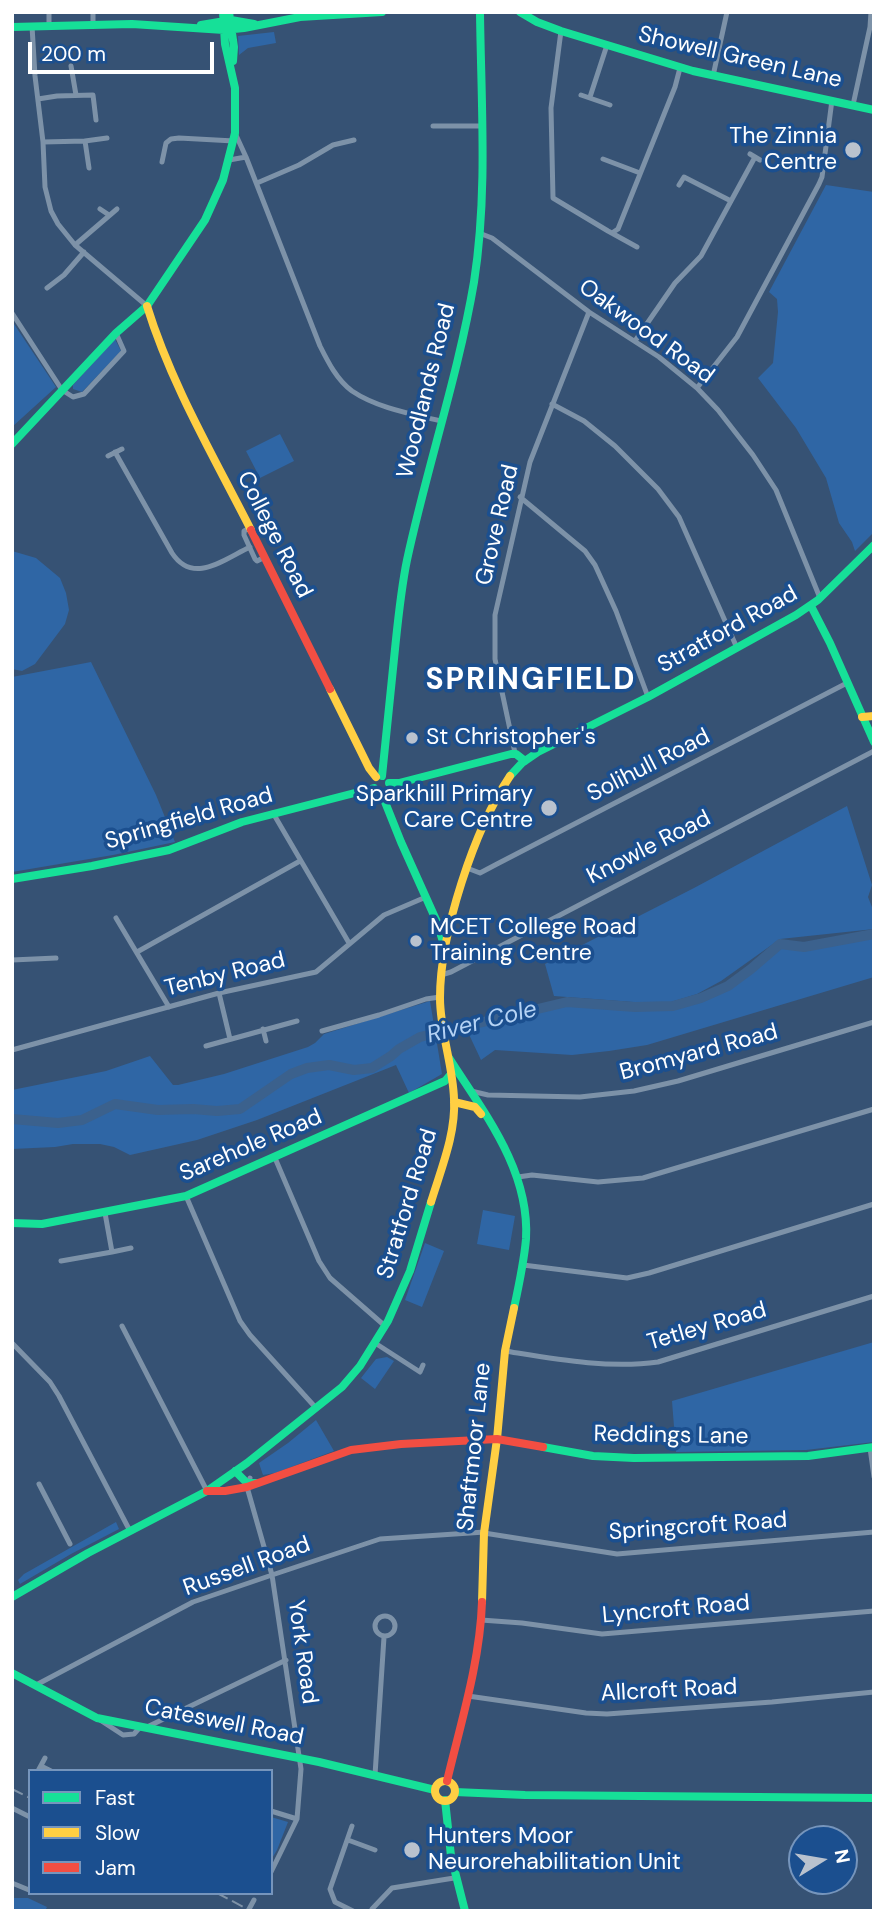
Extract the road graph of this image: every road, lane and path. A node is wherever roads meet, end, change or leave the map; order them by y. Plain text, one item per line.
1 (49, 12) edge
2 (93, 12) edge
3 (382, 12) edge
4 (480, 12) edge
5 (520, 12) edge
6 (727, 12) edge
7 (871, 12) edge
8 (227, 21) edge
9 (93, 25) junction
10 (32, 26) junction
11 (49, 26) junction
12 (12, 27) edge
13 (561, 31) junction
14 (607, 45) junction
15 (71, 66) dead end
16 (680, 68) junction
17 (713, 76) junction
18 (76, 94) junction
19 (581, 95) dead end
20 (590, 97) junction
21 (38, 99) junction
22 (832, 100) junction
23 (610, 105) dead end
24 (853, 105) junction
25 (874, 110) edge
26 (96, 120) dead end
27 (433, 126) dead end
28 (481, 126) junction
29 (234, 137) junction
30 (107, 138) dead end
31 (354, 140) dead end
32 (85, 141) junction
33 (43, 142) junction
34 (246, 157) junction
35 (755, 157) dead end
36 (603, 159) dead end
37 (229, 160) junction
38 (163, 162) dead end
39 (89, 168) dead end
40 (640, 173) junction
41 (257, 183) junction
42 (679, 185) dead end
43 (731, 201) junction
44 (100, 209) dead end
45 (117, 209) dead end
46 (109, 215) junction
47 (479, 233) junction
48 (612, 233) junction
49 (75, 244) junction
50 (637, 247) dead end
51 (84, 252) junction
52 (47, 288) dead end
53 (148, 306) junction
54 (12, 313) edge
55 (589, 313) junction
56 (116, 333) junction
57 (635, 341) junction
58 (697, 388) junction
59 (62, 390) junction
60 (51, 401) junction
61 (552, 404) junction
62 (58, 408) dead end
63 (441, 421) junction
64 (12, 444) edge
65 (108, 456) dead end
66 (520, 497) junction
67 (248, 529) junction
68 (250, 547) junction
69 (872, 550) edge
70 (263, 558) junction
71 (820, 598) junction
72 (811, 606) junction
73 (737, 649) junction
74 (847, 683) junction
75 (648, 696) junction
76 (874, 716) edge
77 (862, 717) junction
78 (874, 741) edge
79 (874, 751) edge
80 (514, 753) junction
81 (525, 761) junction
82 (382, 779) junction
83 (378, 790) junction
84 (273, 813) junction
85 (300, 862) junction
86 (467, 868) junction
87 (12, 879) edge
88 (426, 897) junction
89 (117, 918) dead end
90 (349, 943) junction
91 (137, 952) junction
92 (444, 952) junction
93 (56, 958) dead end
94 (12, 960) edge
95 (441, 975) junction
96 (219, 993) junction
97 (440, 998) junction
98 (169, 1007) junction
99 (297, 1021) dead end
100 (874, 1022) edge
101 (263, 1029) junction
102 (322, 1031) dead end
103 (230, 1039) junction
104 (266, 1041) dead end
105 (206, 1046) dead end
106 (12, 1050) edge
107 (447, 1056) junction
108 (451, 1074) junction
109 (470, 1091) junction
110 (488, 1095) junction
111 (454, 1102) junction
112 (481, 1109) junction
113 (874, 1109) edge
114 (490, 1123) junction
115 (275, 1158) junction
116 (518, 1177) junction
117 (186, 1196) junction
118 (874, 1204) edge
119 (105, 1213) junction
120 (12, 1223) edge
121 (131, 1248) dead end
122 (112, 1252) junction
123 (61, 1261) dead end
124 (523, 1265) junction
125 (874, 1296) edge
126 (122, 1326) dead end
127 (385, 1326) junction
128 (12, 1343) edge
129 (375, 1343) junction
130 (505, 1351) junction
131 (423, 1366) dead end
132 (316, 1408) junction
133 (498, 1439) junction
134 (872, 1448) edge
135 (239, 1469) junction
136 (874, 1477) edge
137 (248, 1482) junction
138 (39, 1483) dead end
139 (207, 1491) junction
140 (130, 1531) junction
141 (484, 1532) junction
142 (874, 1532) edge
143 (71, 1544) dead end
144 (272, 1575) junction
145 (13, 1595) edge
146 (874, 1611) edge
147 (481, 1620) junction
148 (384, 1637) junction
149 (286, 1660) junction
150 (12, 1673) edge
151 (36, 1685) junction
152 (874, 1692) edge
153 (468, 1696) junction
154 (144, 1727) junction
155 (45, 1758) dead end
156 (299, 1759) junction
157 (39, 1768) edge
158 (375, 1775) junction
159 (447, 1781) junction
160 (435, 1790) junction
161 (455, 1792) junction
162 (874, 1798) edge
163 (445, 1800) junction
164 (12, 1808) edge
165 (273, 1812) edge
166 (28, 1816) edge
167 (297, 1819) junction
168 (352, 1826) dead end
169 (348, 1840) junction
170 (374, 1850) dead end
171 (273, 1868) edge
172 (454, 1878) junction
173 (12, 1883) edge
174 (19, 1886) junction
175 (28, 1890) edge
176 (15, 1894) dead end
177 (257, 1895) edge
178 (371, 1910) edge
179 (248, 1911) edge
180 (352, 1911) edge
181 (465, 1911) edge

1 - 11 street
2 - 9 street
3 - 8 main road
4 - 28 main road, Woodlands Road
5 - 13 main road, Showell Green Lane
6 - 17 street
7 - 24 street
8 - 9 main road
8 - 29 main road
9 - 11 main road
10 - 11 main road
10 - 12 main road
10 - 21 street
13 - 14 main road, Showell Green Lane
13 - 48 street
14 - 16 main road, Showell Green Lane
14 - 20 street
15 - 18 street
16 - 17 main road, Showell Green Lane
16 - 40 street
17 - 22 main road, Showell Green Lane
18 - 21 street
18 - 26 street
19 - 20 street
20 - 23 street
21 - 33 street
22 - 24 main road, Showell Green Lane
22 - 58 street
24 - 25 main road, Showell Green Lane
27 - 28 street
28 - 47 main road, Woodlands Road
29 - 34 street
29 - 37 main road
29 - 38 street
30 - 32 street
31 - 41 street
32 - 33 street
32 - 39 street
33 - 49 street
34 - 37 street
34 - 41 street
35 - 43 street
36 - 40 street
37 - 53 main road
40 - 48 street
41 - 63 street
42 - 43 street
43 - 57 street
44 - 46 street
45 - 46 street
46 - 49 street
47 - 55 street, Oakwood Road
47 - 63 main road, Woodlands Road
48 - 50 street
49 - 51 street
51 - 52 street
51 - 53 street
53 - 56 main road
53 - 67 main road, College Road
54 - 59 street
55 - 57 street, Oakwood Road
55 - 61 street, Grove Road
56 - 59 main road
56 - 59 street
57 - 58 street, Oakwood Road
58 - 71 street, Oakwood Road
59 - 60 main road
60 - 62 street
60 - 64 main road
61 - 66 street, Grove Road
61 - 73 street
63 - 82 main road, Woodlands Road
65 - 68 street
66 - 75 street
66 - 80 street, Grove Road
67 - 68 street
67 - 70 main road, College Road
68 - 70 street
69 - 71 main road, Stratford Road
70 - 82 main road, College Road
71 - 72 main road, Stratford Road
72 - 73 main road, Stratford Road
72 - 74 main road
73 - 75 main road, Stratford Road
74 - 77 main road
74 - 86 street, Solihull Road
75 - 81 main road, Stratford Road
76 - 77 main road
77 - 78 main road
79 - 95 street, Knowle Road
80 - 81 main road
80 - 82 main road
81 - 86 main road, Stratford Road
82 - 83 main road, Woodlands Road
82 - 83 main road
83 - 84 main road, Springfield Road
83 - 88 main road
84 - 85 street
84 - 87 main road, Springfield Road
85 - 90 street
85 - 91 street
86 - 92 main road, Stratford Road
88 - 90 street, Tenby Road
88 - 92 main road
89 - 91 street
90 - 96 street, Tenby Road
91 - 98 street
92 - 95 main road, Stratford Road
93 - 94 street
95 - 97 main road, Stratford Road
96 - 98 street, Tenby Road
96 - 103 street
97 - 102 street
97 - 107 main road, Stratford Road
98 - 106 street, Tenby Road
99 - 101 street
100 - 110 street, Bromyard Road
101 - 103 street
101 - 104 street
103 - 105 street
107 - 108 main road, Stratford Road
107 - 109 main road, Shaftmoor Lane
108 - 111 main road, Stratford Road
108 - 115 main road, Sarehole Road
109 - 110 street, Bromyard Road
109 - 112 main road, Shaftmoor Lane
110 - 112 street
111 - 114 main road, Shaftmoor Lane
111 - 127 main road, Stratford Road
112 - 114 main road, Shaftmoor Lane
113 - 116 street
114 - 116 main road, Shaftmoor Lane
115 - 117 main road, Sarehole Road
115 - 127 street
116 - 124 main road, Shaftmoor Lane
117 - 119 main road, Sarehole Road
117 - 132 street
118 - 124 street
119 - 120 main road, Sarehole Road
119 - 122 street
121 - 122 street
122 - 123 street
124 - 130 main road, Shaftmoor Lane
125 - 130 street, Tetley Road
126 - 139 street
127 - 129 main road, Stratford Road
128 - 140 street
129 - 131 street
129 - 132 main road, Stratford Road
130 - 133 main road, Shaftmoor Lane
132 - 135 main road, Stratford Road
133 - 134 main road, Reddings Lane
133 - 137 main road, Reddings Lane
133 - 141 main road, Shaftmoor Lane
134 - 136 street
135 - 137 main road
135 - 139 main road, Stratford Road
137 - 139 main road, Reddings Lane
137 - 144 street, York Road
138 - 143 street
139 - 140 main road, Stratford Road
140 - 145 main road, Stratford Road
141 - 142 street, Springcroft Road
141 - 144 street, Russell Road
141 - 147 main road, Shaftmoor Lane
144 - 149 street, York Road
144 - 151 street, Russell Road
146 - 147 street, Lyncroft Road
147 - 153 main road, Shaftmoor Lane
148 - 148 street
148 - 158 street
149 - 154 street
149 - 156 street, York Road
150 - 151 main road, Cateswell Road
151 - 154 main road, Cateswell Road
152 - 153 street, Allcroft Road
153 - 159 main road, Shaftmoor Lane
154 - 156 main road, Cateswell Road
155 - 157 street
156 - 158 main road, Cateswell Road
156 - 167 street, York Road
158 - 160 main road, Cateswell Road
159 - 160 main road
159 - 161 main road
160 - 163 main road
161 - 162 main road
161 - 163 main road
163 - 172 main road
164 - 166 street
165 - 167 street
167 - 171 street, York Road
168 - 169 street
169 - 170 street
169 - 180 street
172 - 178 street
172 - 181 main road
173 - 174 street
174 - 175 street
174 - 176 street
177 - 179 street, bridge

